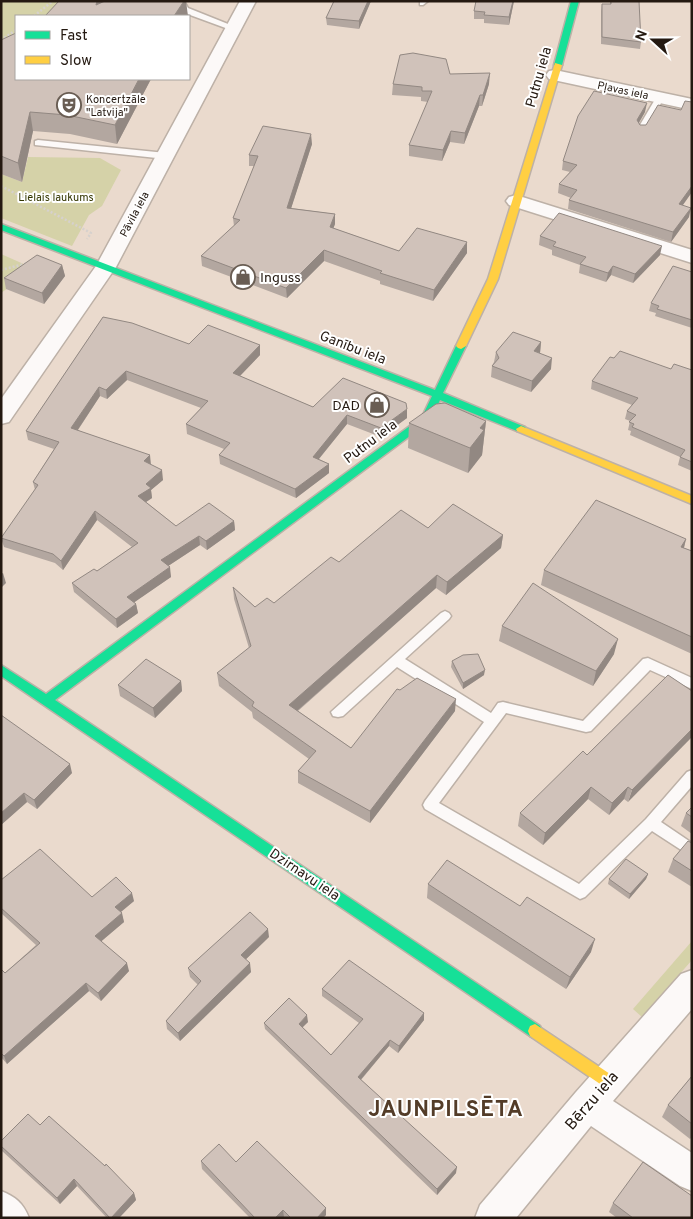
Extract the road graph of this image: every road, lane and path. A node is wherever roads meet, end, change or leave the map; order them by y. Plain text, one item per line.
1 (53, 1) edge
2 (180, 1) edge
3 (248, 1) edge
4 (574, 1) edge
5 (35, 15) edge
6 (234, 28) junction
7 (15, 31) edge
8 (1, 40) edge
9 (555, 74) junction
10 (660, 98) junction
11 (692, 105) edge
12 (641, 130) edge
13 (38, 143) dead end
14 (166, 156) junction
15 (1, 186) edge
16 (516, 201) junction
17 (1, 227) edge
18 (85, 242) dead end
19 (692, 257) edge
20 (34, 262) edge
21 (106, 267) junction
22 (1, 270) edge
23 (438, 395) junction
24 (1, 416) edge
25 (692, 500) edge
26 (445, 616) dead end
27 (396, 660) junction
28 (1, 670) edge
29 (692, 684) edge
30 (48, 699) junction
31 (338, 712) dead end
32 (492, 720) junction
33 (692, 776) edge
34 (651, 823) junction
35 (692, 851) edge
36 (692, 985) edge
37 (598, 1092) junction
38 (692, 1174) edge
39 (1, 1209) edge
40 (11, 1218) edge
41 (493, 1218) edge

1 - 5 path
2 - 6 lane
3 - 6 street, Pāvila iela
4 - 9 street, Putnu iela
6 - 14 street, Pāvila iela
7 - 8 path
9 - 10 street, Pļavas iela
9 - 16 street, Putnu iela
10 - 11 street, Pļavas iela
10 - 12 lane
13 - 14 lane
14 - 21 street, Pāvila iela
15 - 18 path
16 - 19 street
16 - 23 street, Putnu iela
17 - 21 street, Ganību iela
20 - 22 path
21 - 23 street, Ganību iela
21 - 24 street, Pāvila iela
23 - 25 street, Ganību iela
23 - 30 street, Putnu iela
26 - 27 lane
27 - 31 lane
27 - 32 lane
28 - 30 street, Dzirnavu iela
29 - 32 lane
30 - 37 street, Dzirnavu iela
32 - 34 lane
33 - 34 lane
34 - 35 lane
36 - 37 street, Bērzu iela
37 - 38 street, Dzirnavu iela
37 - 41 street, Bērzu iela
39 - 40 street

